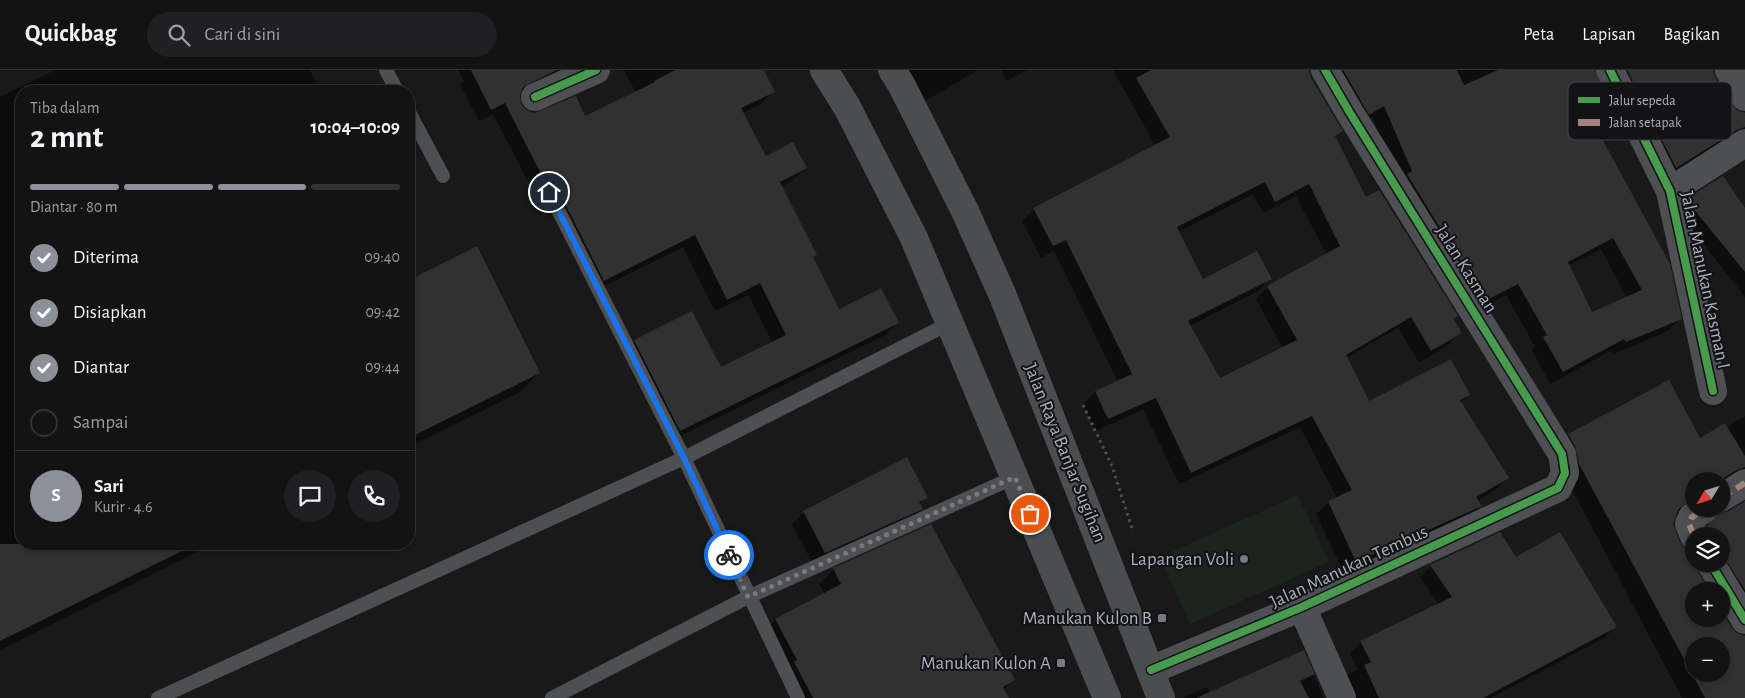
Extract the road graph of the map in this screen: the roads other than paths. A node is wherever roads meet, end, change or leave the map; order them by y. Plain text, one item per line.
1 (386, 70) edge
2 (596, 70) edge
3 (824, 70) edge
4 (892, 70) edge
5 (1325, 70) edge
6 (1610, 70) edge
7 (1729, 70) edge
8 (1616, 82) edge
9 (394, 85) edge
10 (535, 97) dead end
11 (1745, 97) edge
12 (415, 123) edge
13 (1645, 140) edge
14 (1742, 151) edge
15 (443, 176) dead end
16 (1670, 191) junction
17 (549, 192) dead end
18 (950, 323) junction
19 (1713, 391) dead end
20 (684, 458) junction
21 (1015, 477) junction
22 (1745, 483) edge
23 (1558, 488) joint
24 (1730, 492) edge
25 (1716, 572) edge
26 (748, 597) junction
27 (1302, 608) junction
28 (1745, 620) edge
29 (1151, 670) junction
30 (158, 698) edge
31 (552, 698) edge
32 (798, 698) edge
33 (1107, 698) edge
34 (1161, 698) edge
35 (1342, 698) edge

1 - 9 lane
2 - 10 street
3 - 18 main road
4 - 29 main road, Jalan Raya Banjar Sugihan
5 - 23 street, Jalan Kasman
6 - 8 street, Jalan Manukan Kasman I
7 - 11 street
12 - 15 lane
13 - 16 street, Jalan Manukan Kasman I
14 - 16 street
16 - 19 street, Jalan Manukan Kasman I
17 - 20 lane
18 - 20 lane
18 - 21 main road
20 - 26 lane
20 - 30 lane
21 - 26 lane
21 - 33 main road
22 - 24 street
23 - 27 street, Jalan Manukan Tembus
25 - 28 street
26 - 31 lane
26 - 32 lane
27 - 29 street, Jalan Manukan Tembus
27 - 35 street
29 - 34 main road, Jalan Raya Banjar Sugihan

